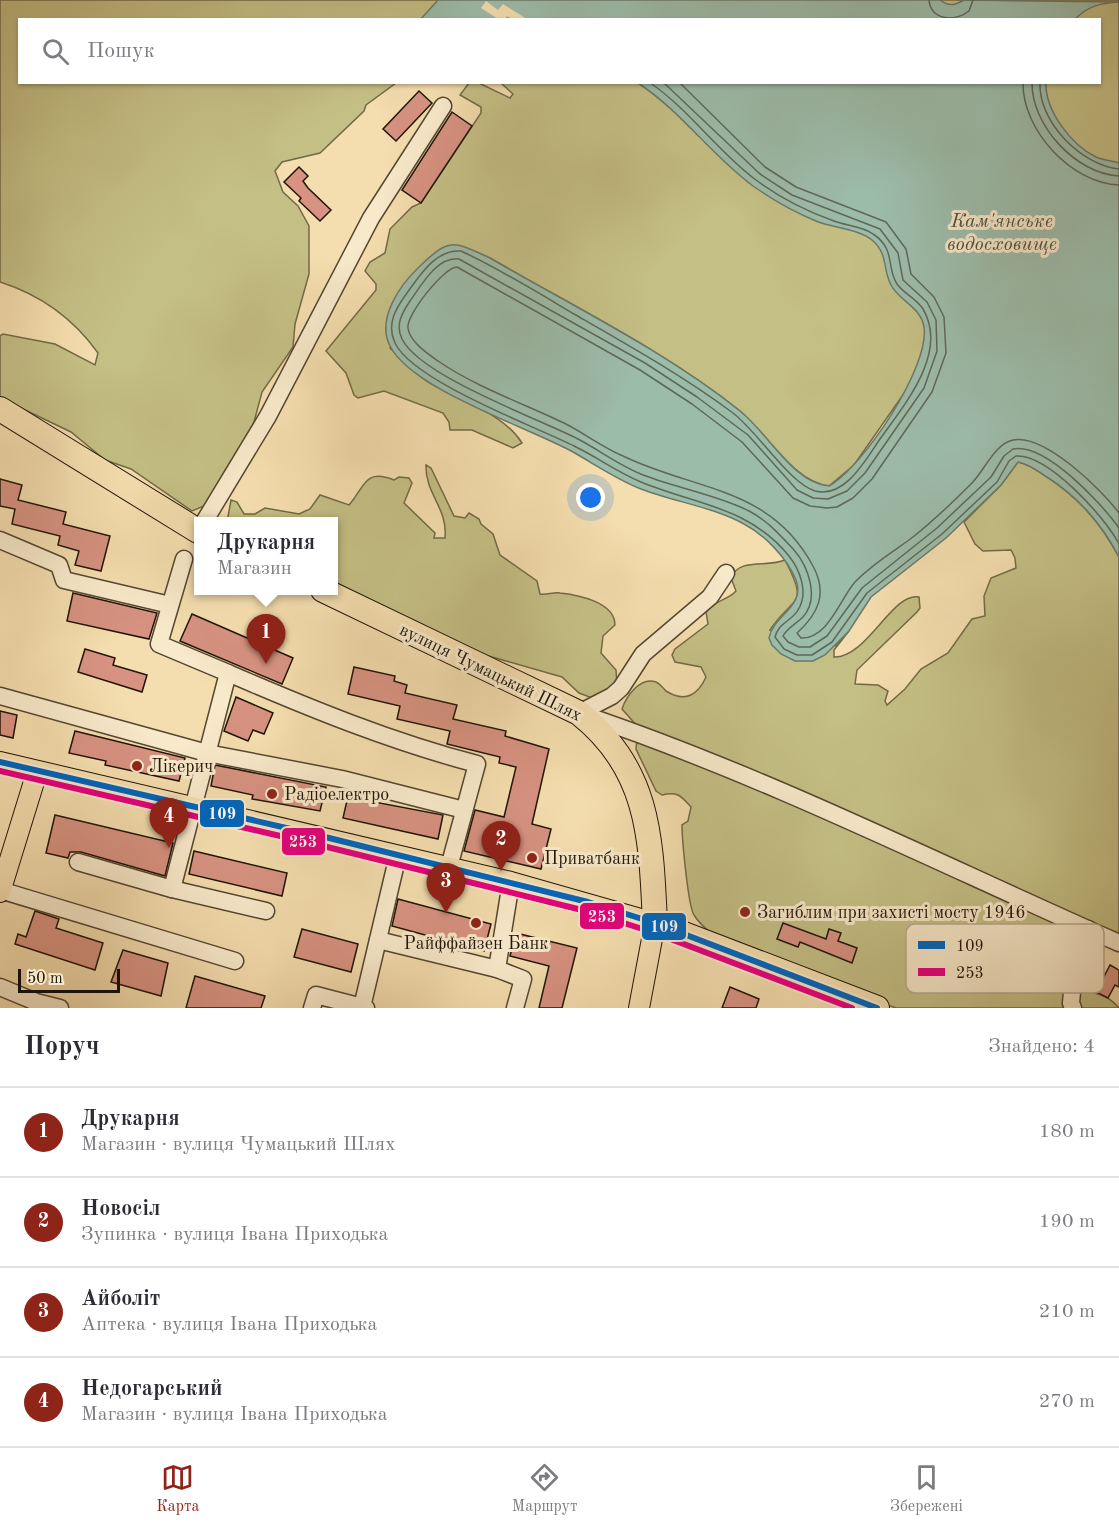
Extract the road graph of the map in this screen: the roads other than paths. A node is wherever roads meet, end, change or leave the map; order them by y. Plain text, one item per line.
1 (443, 106) dead end
2 (0, 409) edge
3 (207, 517) edge
4 (194, 528) edge
5 (0, 540) edge
6 (184, 559) dead end
7 (726, 573) dead end
8 (331, 595) edge
9 (171, 605) junction
10 (228, 673) junction
11 (0, 696) edge
12 (579, 713) junction
13 (207, 753) junction
14 (0, 762) edge
15 (37, 772) junction
16 (193, 807) junction
17 (464, 810) junction
18 (398, 855) junction
19 (78, 862) dead end
20 (449, 867) junction
21 (511, 882) junction
22 (172, 889) junction
23 (0, 891) edge
24 (266, 911) dead end
25 (655, 923) junction
26 (1077, 924) edge
27 (1104, 936) edge
28 (378, 940) junction
29 (1119, 943) edge
30 (235, 961) dead end
31 (497, 969) junction
32 (0, 987) edge
33 (1072, 993) edge
34 (364, 1007) edge
35 (60, 1008) edge
36 (312, 1008) edge
37 (515, 1008) edge
38 (639, 1008) edge
39 (877, 1008) edge
40 (1073, 1008) edge

1 - 3 street
2 - 4 highway
5 - 9 street
6 - 9 street
7 - 12 street
8 - 12 highway, вулиця Чумацький Шлях
9 - 10 street
10 - 13 street
10 - 17 street
11 - 13 street
12 - 25 highway, вулиця Чумацький Шлях
12 - 26 street
13 - 16 street
13 - 17 street
14 - 15 main road
15 - 16 main road
15 - 23 main road
16 - 18 main road
16 - 22 street
17 - 20 street
18 - 20 main road
18 - 28 street
19 - 22 street
20 - 21 main road
21 - 25 main road
21 - 31 street
22 - 24 street
23 - 30 street
25 - 38 main road
25 - 39 highway
27 - 29 street
28 - 31 street
28 - 34 street
31 - 37 street
32 - 35 street
33 - 40 street
34 - 36 street

